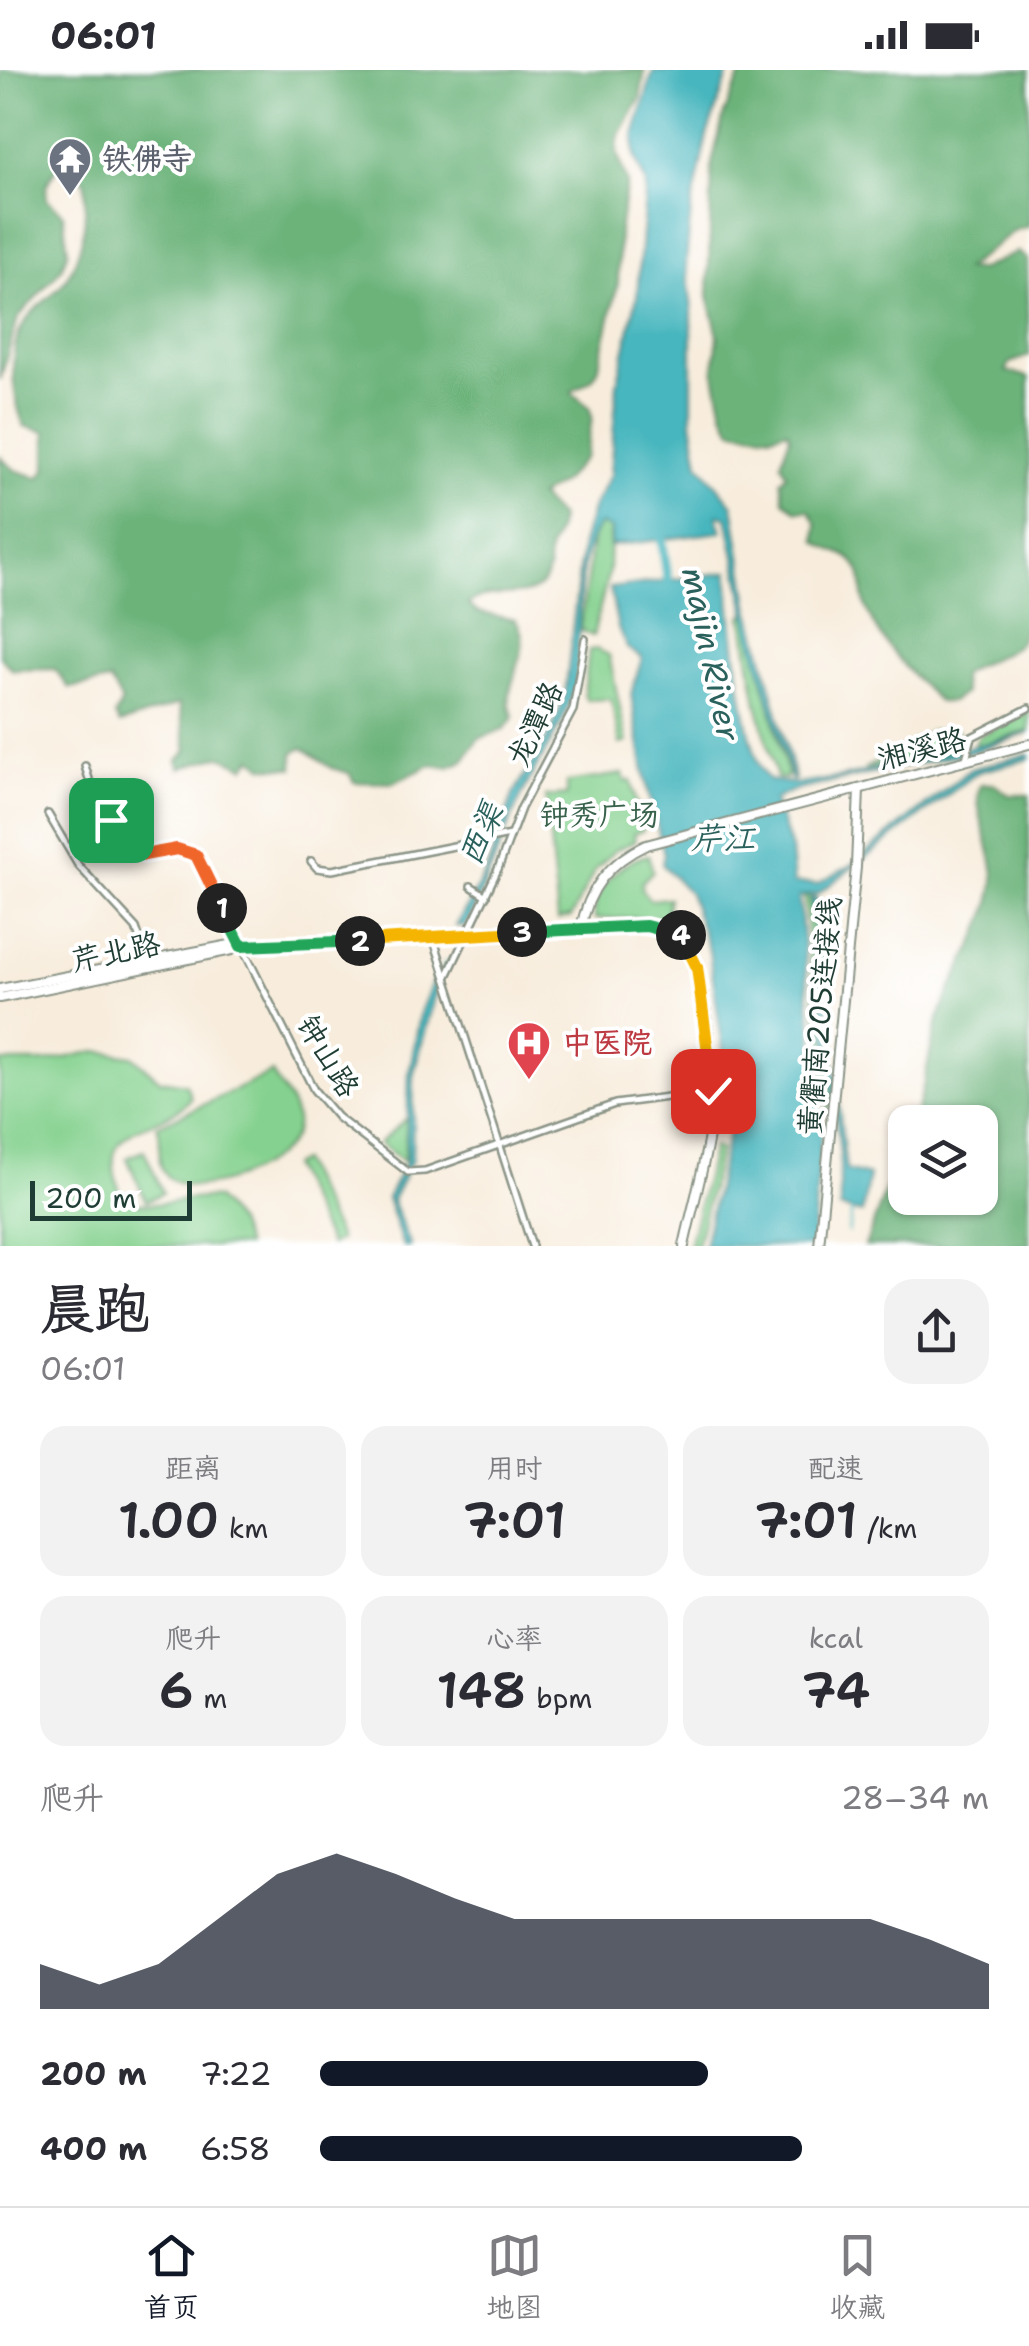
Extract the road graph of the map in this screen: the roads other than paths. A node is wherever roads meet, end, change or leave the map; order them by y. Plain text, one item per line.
1 (585, 639) dead end
2 (1029, 708) edge
3 (1029, 744) edge
4 (966, 762) junction
5 (85, 766) dead end
6 (859, 788) junction
7 (48, 814) dead end
8 (510, 835) junction
9 (311, 861) dead end
10 (471, 886) dead end
11 (486, 896) junction
12 (581, 929) junction
13 (468, 934) junction
14 (433, 937) junction
15 (241, 946) junction
16 (148, 960) junction
17 (130, 968) junction
18 (448, 976) junction
19 (0, 989) edge
20 (0, 998) edge
21 (713, 1091) junction
22 (500, 1144) junction
23 (532, 1246) edge
24 (684, 1246) edge
25 (819, 1246) edge

1 - 8 street, 龙潭路
2 - 4 street
3 - 4 main road, 湘溪路
4 - 6 main road, 湘溪路
5 - 15 street, 钟山路
6 - 12 main road, 湘溪路
6 - 25 main road, 黄衢南205连接线
7 - 16 street
8 - 9 street
8 - 11 street, 龙潭路
10 - 11 street
11 - 13 street, 龙潭路
12 - 13 main road, 芹北路
12 - 21 main road, 芹北路
13 - 14 main road, 芹北路
13 - 18 street, 龙潭路
14 - 15 main road, 芹北路
14 - 18 street
15 - 16 main road, 芹北路
15 - 17 main road, 芹北路
15 - 22 street, 钟山路
16 - 17 main road, 芹北路
17 - 19 main road, 芹北路
17 - 20 main road, 芹北路
18 - 22 street
21 - 22 street, 钟山路
21 - 24 main road
22 - 23 street

